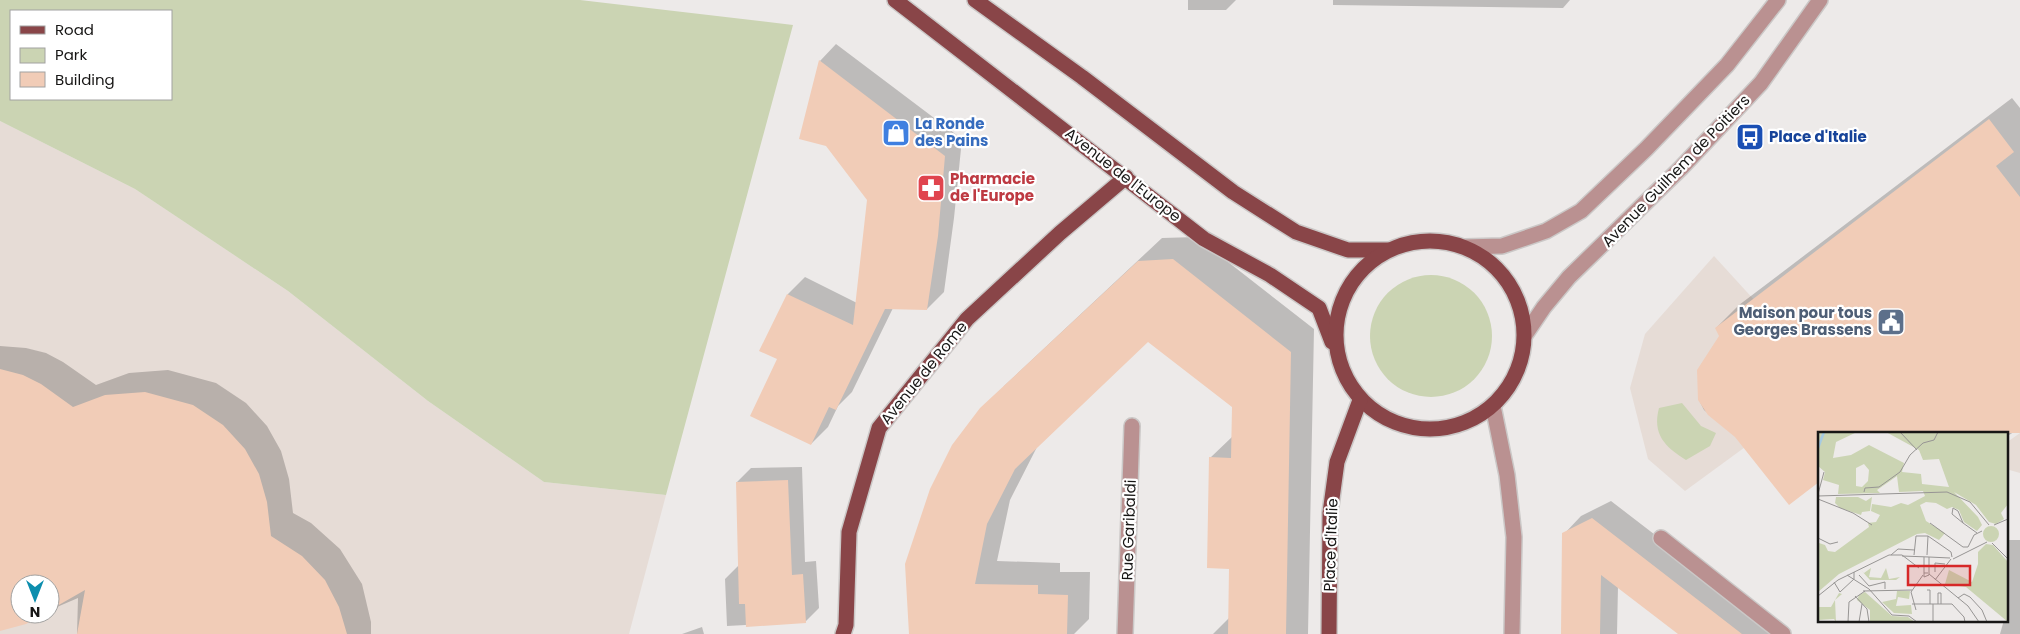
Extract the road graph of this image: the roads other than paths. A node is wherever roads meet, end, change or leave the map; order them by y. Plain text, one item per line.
1 (895, 0) edge
2 (975, 0) edge
3 (1778, 0) edge
4 (1820, 0) edge
5 (1126, 177) junction
6 (1465, 247) junction
7 (1389, 250) junction
8 (1525, 335) junction
9 (1337, 355) junction
10 (1360, 400) junction
11 (1493, 406) junction
12 (1132, 426) dead end
13 (1661, 538) dead end
14 (843, 634) edge
15 (1126, 634) edge
16 (1329, 634) edge
17 (1512, 634) edge
18 (1783, 634) edge

1 - 5 main road, Avenue de l'Europe
2 - 7 main road
3 - 6 street
4 - 8 street, Avenue Guilhem de Poitiers
5 - 9 main road, Avenue de l'Europe
5 - 14 main road, Avenue de Rome
6 - 7 main road
6 - 8 main road
7 - 9 main road
8 - 11 main road
9 - 10 main road
10 - 11 main road
10 - 16 main road, Place d'Italie
11 - 17 street
12 - 15 street, Rue Garibaldi
13 - 18 street

